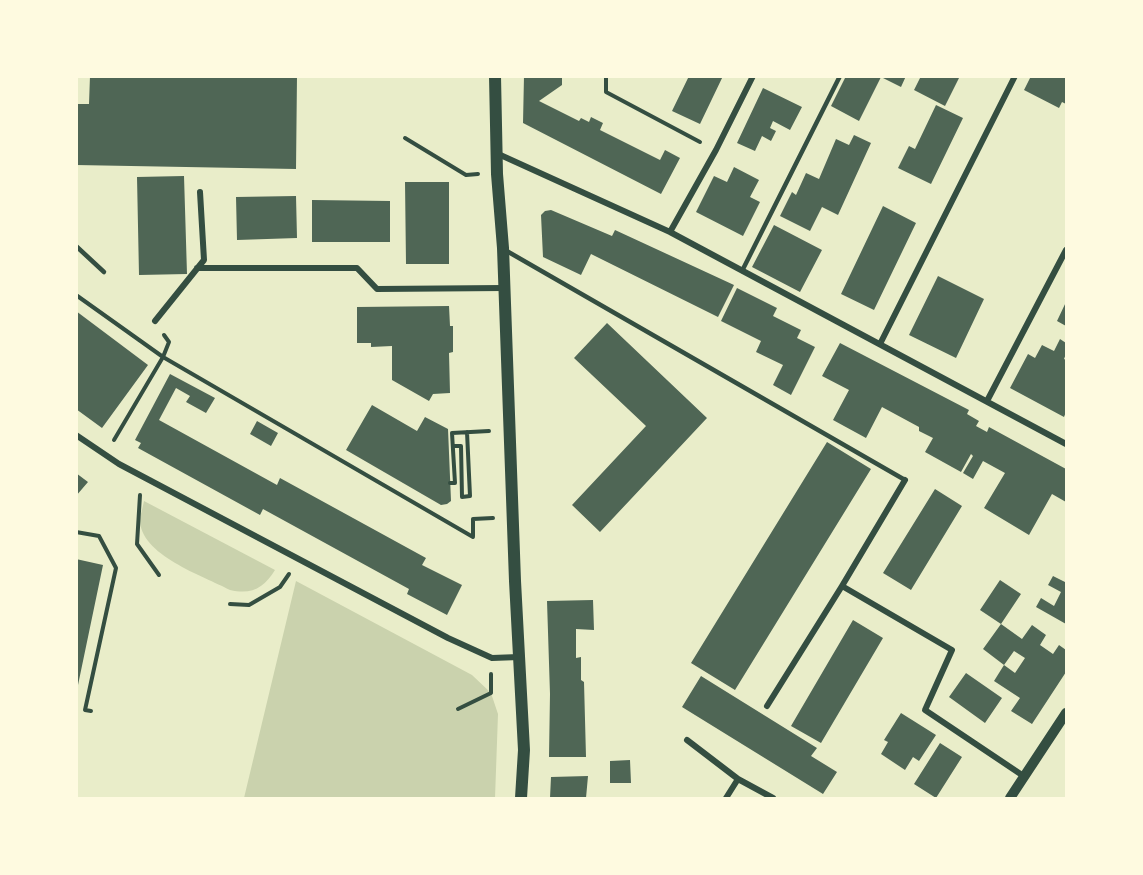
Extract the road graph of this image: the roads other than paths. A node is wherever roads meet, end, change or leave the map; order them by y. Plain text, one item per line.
1 (495, 76) edge
2 (753, 76) edge
3 (840, 76) edge
4 (1015, 76) edge
5 (496, 153) junction
6 (200, 192) dead end
7 (670, 232) junction
8 (76, 246) edge
9 (503, 249) junction
10 (1066, 250) edge
11 (197, 268) junction
12 (742, 271) junction
13 (104, 272) dead end
14 (503, 288) junction
15 (155, 321) dead end
16 (880, 344) junction
17 (987, 401) junction
18 (76, 435) edge
19 (1066, 444) edge
20 (905, 480) joint
21 (842, 586) junction
22 (519, 657) junction
23 (767, 706) dead end
24 (1066, 713) edge
25 (687, 740) dead end
26 (1025, 777) junction
27 (738, 779) junction
28 (521, 798) edge
29 (726, 798) edge
30 (773, 798) edge
31 (1010, 798) edge

1 - 5 main road
2 - 7 street
3 - 12 lane
4 - 16 street
5 - 7 street
5 - 9 main road
6 - 11 street
7 - 12 street
8 - 13 lane
9 - 14 main road
9 - 20 lane
10 - 17 street
11 - 14 street
11 - 15 street
12 - 16 street
14 - 22 main road
16 - 17 street
17 - 19 street
18 - 22 street
20 - 21 street
21 - 23 street
21 - 26 street
22 - 28 main road
24 - 26 street
25 - 27 street
26 - 31 street
27 - 29 street
27 - 30 street

